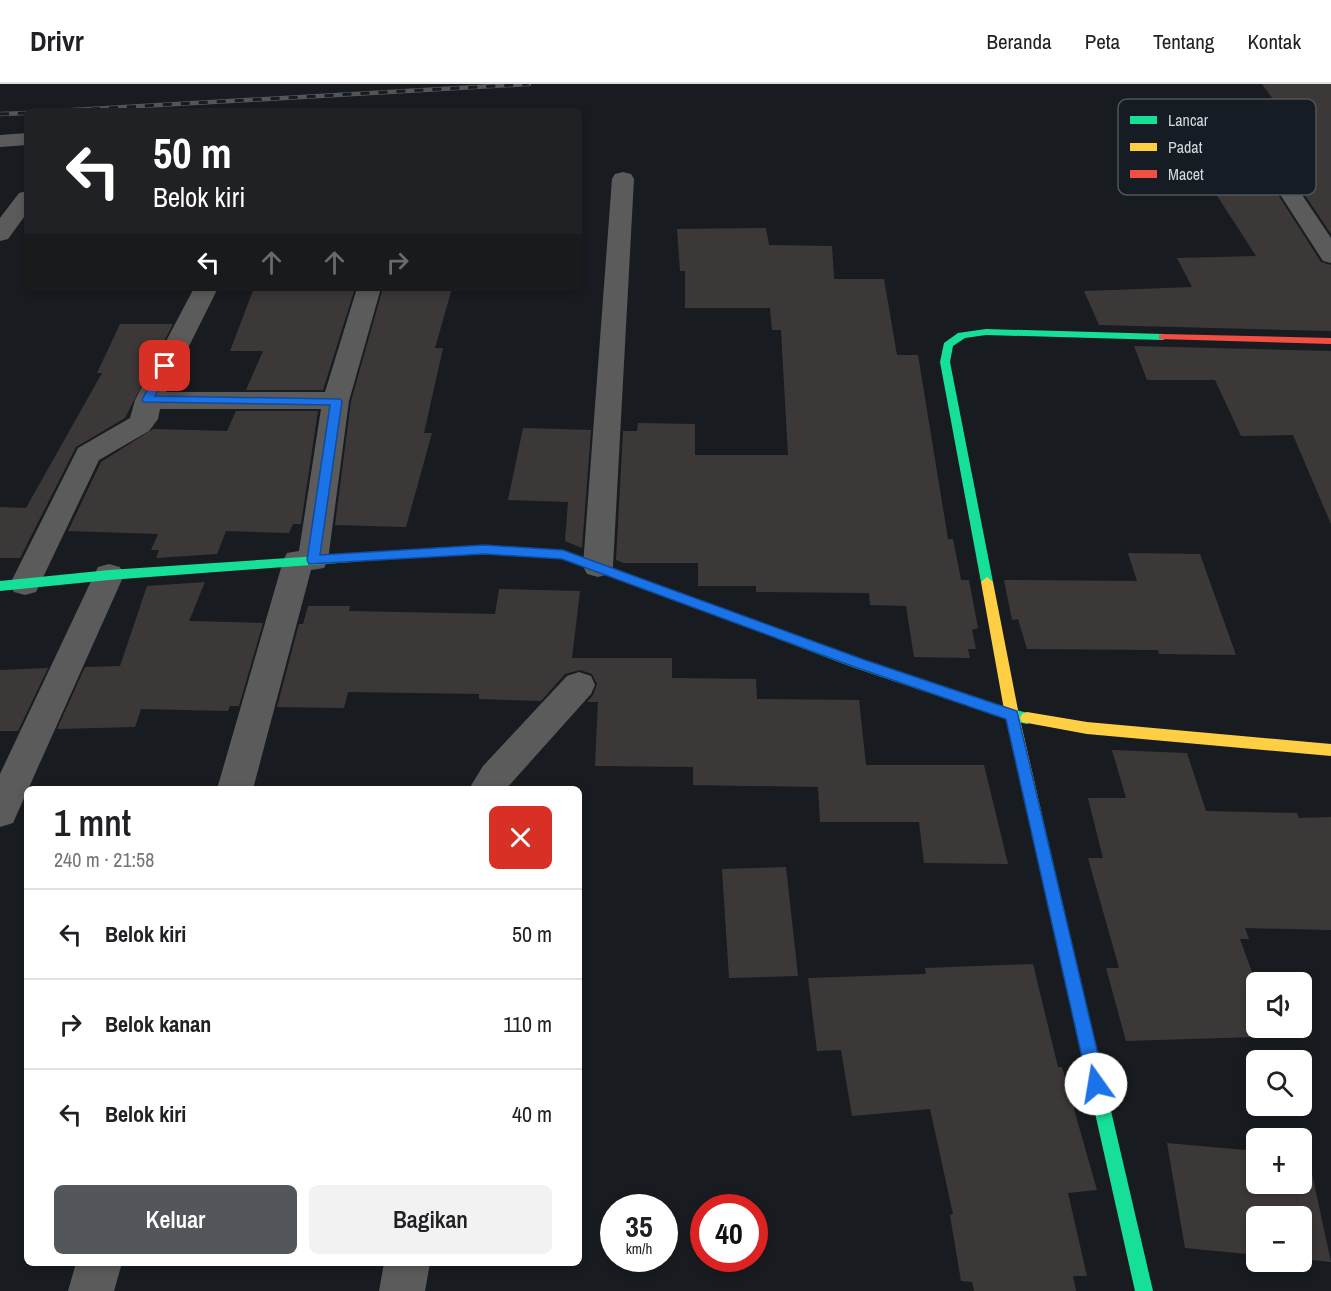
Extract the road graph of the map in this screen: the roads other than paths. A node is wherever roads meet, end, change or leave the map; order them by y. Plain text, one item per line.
1 (24, 139) edge
2 (0, 141) edge
3 (623, 178) dead end
4 (1291, 195) edge
5 (24, 202) edge
6 (0, 234) edge
7 (1331, 256) edge
8 (204, 291) edge
9 (368, 291) edge
10 (1331, 341) edge
11 (148, 400) junction
12 (336, 401) junction
13 (305, 561) junction
14 (598, 566) junction
15 (109, 575) junction
16 (12, 585) edge
17 (579, 685) dead end
18 (1012, 715) junction
19 (1331, 750) edge
20 (236, 786) edge
21 (489, 786) edge
22 (0, 812) edge
23 (98, 1266) edge
24 (406, 1266) edge
25 (91, 1291) edge
26 (402, 1291) edge
27 (1144, 1291) edge

1 - 2 street
3 - 14 street
4 - 7 street
5 - 6 street
8 - 11 street
9 - 12 street
10 - 18 street
11 - 12 street
11 - 16 street
12 - 13 street
13 - 14 street
13 - 15 street
13 - 20 street
14 - 18 street
15 - 16 street
15 - 22 street
17 - 21 street
18 - 19 street
18 - 27 street
23 - 25 street
24 - 26 street

